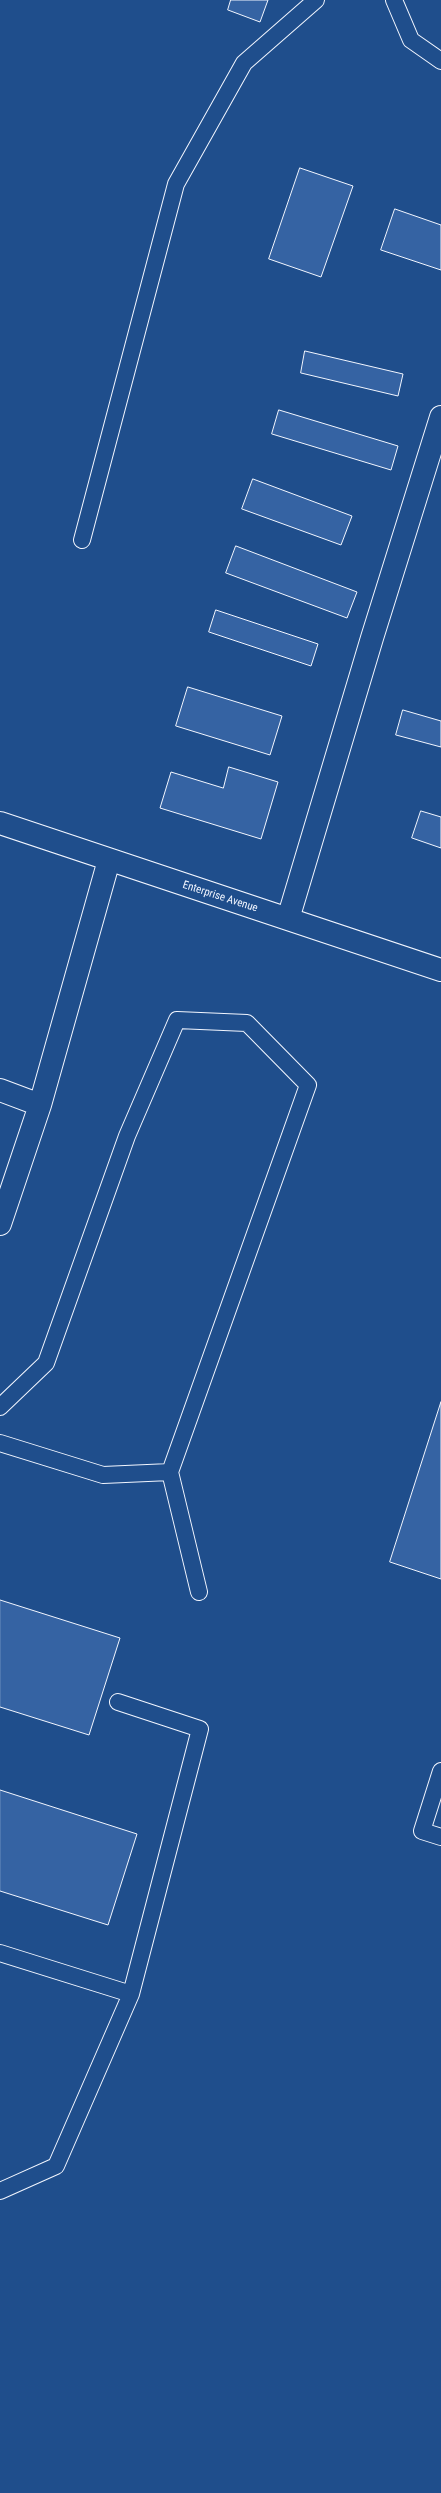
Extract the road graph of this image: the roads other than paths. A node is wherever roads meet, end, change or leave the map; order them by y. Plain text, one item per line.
1 (316, 0) edge
2 (394, 0) edge
3 (441, 62) edge
4 (441, 417) edge
5 (82, 540) dead end
6 (0, 823) edge
7 (109, 860) junction
8 (288, 919) junction
9 (441, 970) edge
10 (0, 1090) edge
11 (40, 1104) junction
12 (0, 1224) edge
13 (0, 1407) edge
14 (0, 1443) edge
15 (170, 1472) junction
16 (199, 1592) dead end
17 (118, 1702) dead end
18 (441, 1771) edge
19 (441, 1837) edge
20 (0, 1953) edge
21 (131, 1994) junction
22 (0, 2191) edge

1 - 5 lane
2 - 3 lane
4 - 8 street
6 - 7 street, Enterprise Avenue
7 - 8 street, Enterprise Avenue
7 - 11 street
8 - 9 street, Enterprise Avenue
10 - 11 street
11 - 12 street
13 - 15 lane
14 - 15 lane
15 - 16 lane
17 - 21 lane
18 - 19 lane
20 - 21 lane
21 - 22 lane

